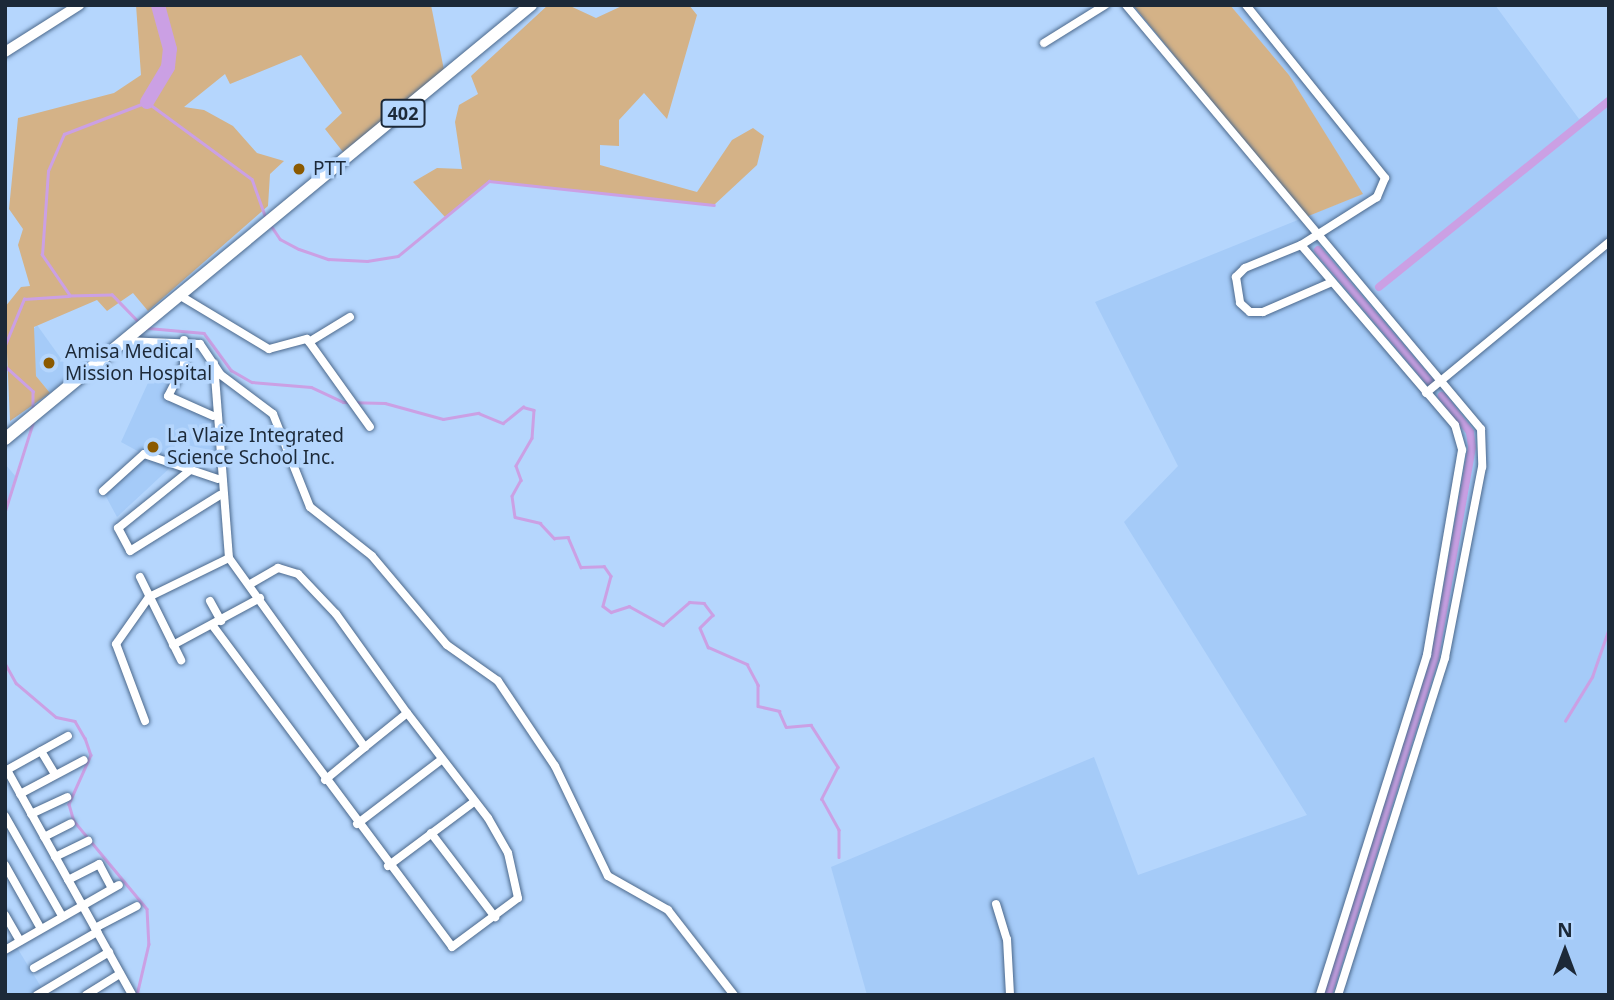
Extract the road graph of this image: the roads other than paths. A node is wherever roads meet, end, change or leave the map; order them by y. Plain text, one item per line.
1 (79, 5) edge
2 (531, 5) edge
3 (1105, 5) edge
4 (1126, 5) edge
5 (1246, 5) edge
6 (1044, 43) dead end
7 (5, 52) edge
8 (1317, 236) junction
9 (1609, 242) edge
10 (1301, 245) junction
11 (1332, 282) junction
12 (179, 295) junction
13 (350, 317) dead end
14 (184, 340) junction
15 (120, 341) junction
16 (309, 342) junction
17 (214, 364) junction
18 (1444, 378) junction
19 (1426, 393) junction
20 (213, 416) junction
21 (370, 427) dead end
22 (5, 439) edge
23 (189, 471) junction
24 (218, 480) junction
25 (103, 491) dead end
26 (220, 495) junction
27 (229, 558) junction
28 (140, 577) dead end
29 (250, 584) junction
30 (149, 597) junction
31 (260, 598) junction
32 (210, 601) dead end
33 (217, 623) junction
34 (173, 645) junction
35 (181, 660) dead end
36 (407, 713) junction
37 (145, 721) dead end
38 (68, 736) dead end
39 (365, 747) junction
40 (41, 751) junction
41 (84, 760) dead end
42 (441, 760) junction
43 (6, 771) edge
44 (55, 774) junction
45 (325, 780) junction
46 (20, 794) junction
47 (67, 797) dead end
48 (474, 802) junction
49 (1378, 811) junction
50 (31, 814) junction
51 (5, 816) edge
52 (1395, 816) junction
53 (71, 822) dead end
54 (357, 824) junction
55 (431, 833) junction
56 (44, 837) junction
57 (88, 841) dead end
58 (55, 857) junction
59 (5, 865) edge
60 (388, 866) junction
61 (68, 880) junction
62 (82, 904) junction
63 (996, 904) dead end
64 (136, 906) dead end
65 (5, 915) edge
66 (62, 916) junction
67 (495, 918) junction
68 (41, 929) junction
69 (96, 930) junction
70 (20, 941) junction
71 (5, 950) edge
72 (109, 952) junction
73 (34, 968) dead end
74 (121, 974) junction
75 (37, 995) edge
76 (86, 995) edge
77 (132, 995) edge
78 (734, 995) edge
79 (1010, 995) edge
80 (1320, 995) edge
81 (1338, 995) edge

1 - 7 street
2 - 12 main road, 402
3 - 6 street
4 - 8 street
5 - 8 street
8 - 10 street
8 - 18 street
9 - 18 street
10 - 11 street
10 - 11 street
11 - 19 street
12 - 15 main road, 402
12 - 16 street
13 - 16 street
14 - 15 street
14 - 17 street
14 - 20 street
15 - 22 main road, 402
16 - 21 street
17 - 20 street
17 - 78 street
18 - 19 street
18 - 52 street
19 - 49 street
20 - 24 street
23 - 24 street
23 - 25 street
23 - 26 street
24 - 26 street
26 - 27 street
27 - 29 street
27 - 30 street
28 - 30 street
29 - 31 street
29 - 36 street
30 - 34 street
30 - 37 street
31 - 33 street
31 - 39 street
32 - 33 street
33 - 34 street
33 - 45 street
34 - 35 street
36 - 39 street
36 - 42 street
38 - 40 street
39 - 45 street
40 - 43 street
40 - 44 street
41 - 44 street
42 - 48 street
42 - 54 street
43 - 46 street
44 - 46 street
45 - 54 street
46 - 50 street
47 - 50 street
48 - 55 street
48 - 67 street
49 - 52 street
49 - 80 street
50 - 56 street
51 - 66 street
52 - 81 street
53 - 56 street
54 - 60 street
55 - 60 street
55 - 67 street
56 - 58 street
57 - 58 street
58 - 61 street
59 - 68 street
60 - 67 street
61 - 62 street
61 - 62 street
62 - 66 street
62 - 69 street
63 - 79 street
64 - 69 street
65 - 70 street
66 - 68 street
68 - 70 street
69 - 72 street
69 - 73 street
70 - 71 street
72 - 74 street
72 - 75 street
74 - 76 street
74 - 77 street

